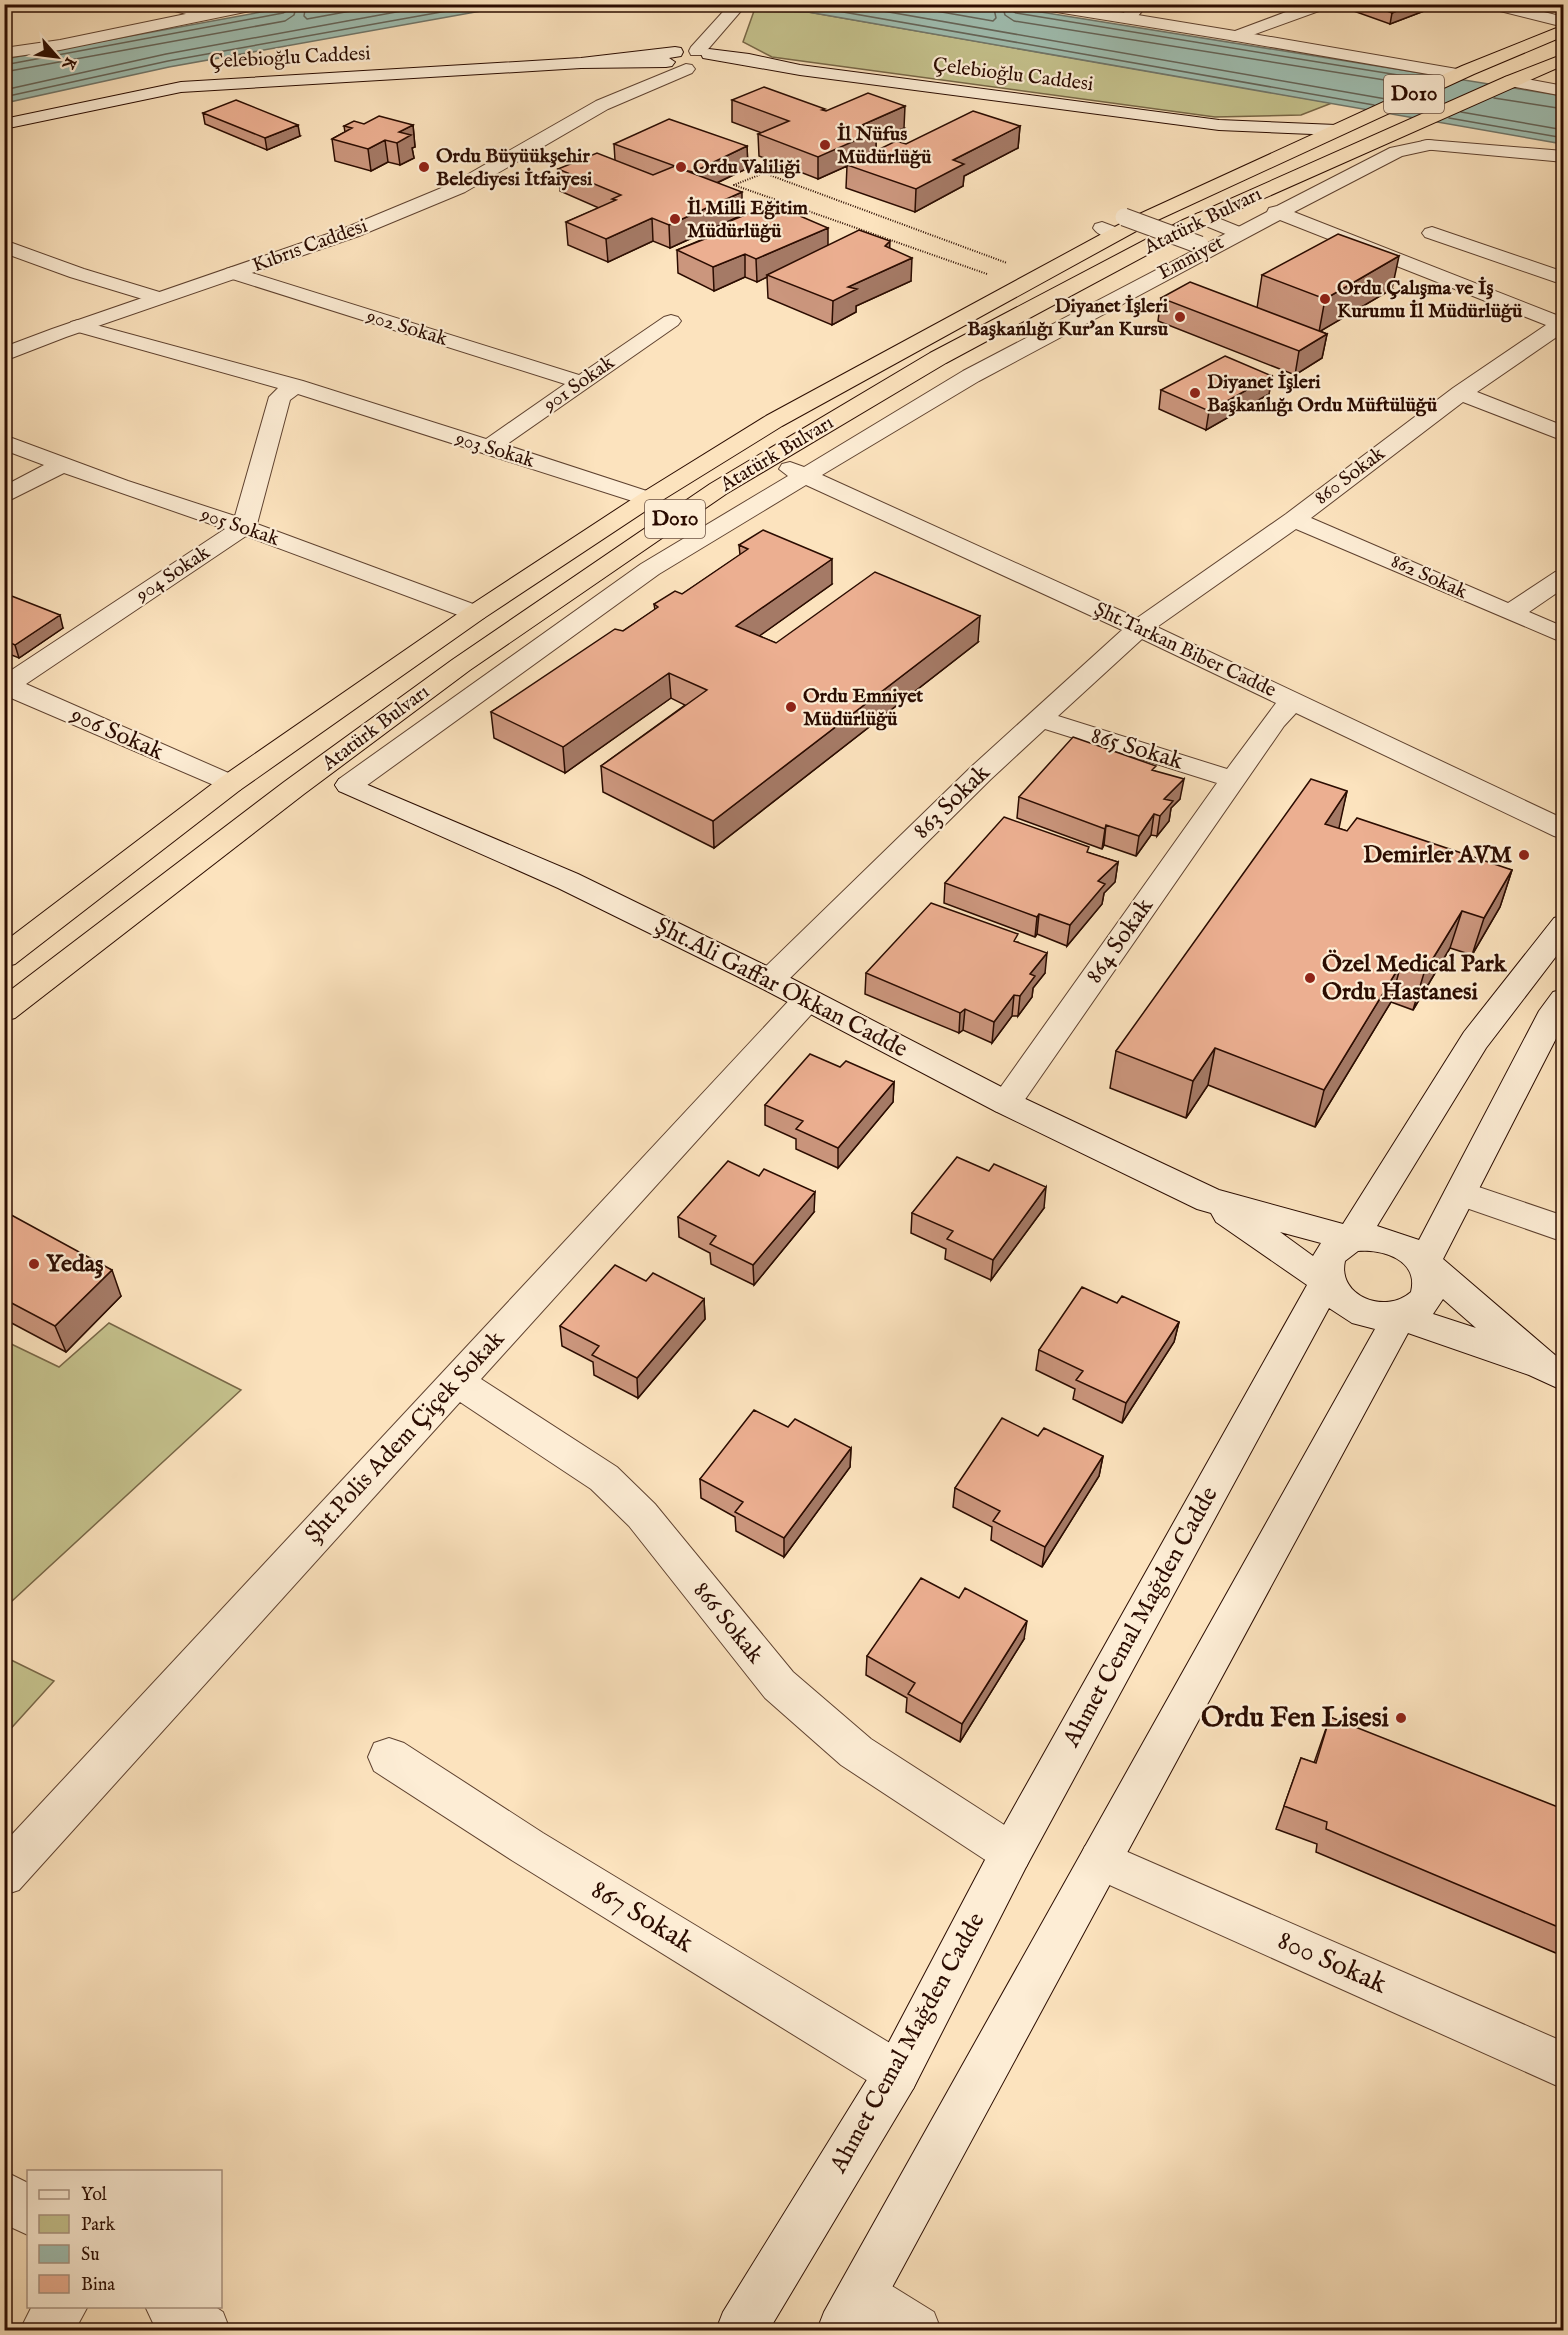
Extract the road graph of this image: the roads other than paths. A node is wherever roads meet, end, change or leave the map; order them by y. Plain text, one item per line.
1 (165, 4) edge
2 (260, 4) edge
3 (739, 4) edge
4 (1038, 4) edge
5 (1140, 4) edge
6 (1324, 4) edge
7 (1490, 4) edge
8 (206, 14) junction
9 (1127, 19) junction
10 (1563, 22) edge
11 (1563, 30) edge
12 (1236, 36) junction
13 (4, 53) edge
14 (669, 59) junction
15 (1563, 59) edge
16 (698, 60) junction
17 (1463, 72) junction
18 (1511, 81) junction
19 (1563, 91) edge
20 (602, 105) junction
21 (4, 124) edge
22 (1219, 125) junction
23 (1336, 130) junction
24 (1563, 157) edge
25 (1267, 162) junction
26 (1276, 212) junction
27 (1203, 218) junction
28 (1114, 226) junction
29 (1238, 233) junction
30 (1432, 233) dead end
31 (1200, 245) dead end
32 (4, 246) edge
33 (233, 273) junction
34 (1563, 279) edge
35 (159, 298) junction
36 (671, 321) dead end
37 (1562, 324) edge
38 (69, 330) junction
39 (4, 355) edge
40 (581, 382) junction
41 (288, 391) junction
42 (1461, 393) junction
43 (1563, 434) edge
44 (4, 442) edge
45 (489, 447) junction
46 (769, 459) junction
47 (62, 465) junction
48 (805, 475) junction
49 (4, 496) edge
50 (648, 499) junction
51 (1294, 519) junction
52 (244, 527) junction
53 (1563, 577) edge
54 (475, 613) junction
55 (1510, 613) junction
56 (1139, 628) junction
57 (1563, 636) edge
58 (6, 686) edge
59 (1292, 701) junction
60 (1040, 719) junction
61 (1235, 780) junction
62 (230, 784) junction
63 (349, 785) joint
64 (1563, 830) edge
65 (1563, 925) edge
66 (4, 957) edge
67 (770, 980) junction
68 (1563, 999) edge
69 (807, 1000) junction
70 (4, 1011) edge
71 (1006, 1103) junction
72 (1461, 1193) junction
73 (1209, 1200) junction
74 (1563, 1229) edge
75 (1351, 1239) junction
76 (1424, 1263) junction
77 (1327, 1280) junction
78 (1400, 1316) junction
79 (1553, 1371) edge
80 (456, 1382) junction
81 (389, 1757) dead end
82 (1011, 1853) junction
83 (1100, 1860) junction
84 (4, 1875) edge
85 (1563, 2066) edge
86 (897, 2073) junction
87 (4, 2195) edge
88 (27, 2210) edge
89 (62, 2308) edge
90 (171, 2308) edge
91 (852, 2313) edge
92 (45, 2331) edge
93 (205, 2331) edge
94 (741, 2331) edge
95 (916, 2331) edge

1 - 8 street
2 - 8 street
3 - 16 street
4 - 9 street
5 - 9 street
6 - 12 street
7 - 10 street
8 - 13 street
9 - 12 street
11 - 17 highway, Atatürk Bulvarı / D010
12 - 17 street
14 - 16 street, Çelebioğlu Caddesi
14 - 20 street, Kıbrıs Caddesi
14 - 21 street, Çelebioğlu Caddesi
15 - 18 highway, Atatürk Bulvarı / D010
16 - 20 street, Kıbrıs Caddesi
16 - 22 street, Çelebioğlu Caddesi
17 - 23 highway, Atatürk Bulvarı / D010
18 - 19 street
18 - 27 highway, Atatürk Bulvarı / D010
20 - 33 street, Kıbrıs Caddesi
22 - 23 street
22 - 25 street
23 - 25 highway, Atatürk Bulvarı / D010
24 - 26 street, Emniyet
25 - 28 highway, Atatürk Bulvarı / D010
26 - 29 street, Emniyet
26 - 37 street
27 - 29 street
27 - 46 highway, Atatürk Bulvarı / D010
28 - 31 street, bridge
28 - 50 highway, Atatürk Bulvarı / D010
29 - 48 street, Emniyet
30 - 34 street
32 - 35 street
33 - 35 street, Kıbrıs Caddesi
33 - 40 street, 902 Sokak
35 - 38 street, Kıbrıs Caddesi
36 - 40 street, 901 Sokak
37 - 42 street, 860 Sokak
38 - 39 street, Kıbrıs Caddesi
38 - 41 street, 903 Sokak
40 - 45 street, 901 Sokak
41 - 45 street, 903 Sokak
41 - 52 street
42 - 43 street
42 - 51 street, 860 Sokak
44 - 47 street, 905 Sokak
45 - 50 street, 903 Sokak
46 - 48 street, Şht.Tarkan Biber Cadde
46 - 70 highway, Atatürk Bulvarı / D010
47 - 49 street
47 - 52 street, 905 Sokak
48 - 56 street, Şht.Tarkan Biber Cadde
48 - 63 street, Emniyet
50 - 54 highway, Atatürk Bulvarı / D010
51 - 55 street, 862 Sokak
51 - 56 street, 860 Sokak
52 - 54 street, 905 Sokak
52 - 58 street, 904 Sokak
53 - 55 street
54 - 62 highway, Atatürk Bulvarı / D010
55 - 57 street, 862 Sokak
56 - 59 street, Şht.Tarkan Biber Cadde
56 - 60 street, 863 Sokak
58 - 62 street, 906 Sokak
59 - 61 street, 864 Sokak
59 - 64 street, Şht.Tarkan Biber Cadde
60 - 61 street, 865 Sokak
60 - 67 street, 863 Sokak
61 - 71 street, 864 Sokak
62 - 66 highway, Atatürk Bulvarı / D010
63 - 67 street, Şht.Ali Gaffar Okkan Cadde
65 - 75 street, Ahmet Cemal Mağden Cadde
67 - 69 street, Şht.Ali Gaffar Okkan Cadde
68 - 72 street
69 - 71 street, Şht.Ali Gaffar Okkan Cadde
69 - 80 street, Şht.Polis Adem Çiçek Sokak
71 - 73 street, Şht.Ali Gaffar Okkan Cadde
72 - 74 street
72 - 76 street
73 - 75 street, Şht.Ali Gaffar Okkan Cadde
73 - 77 street, Şht.Ali Gaffar Okkan Cadde
75 - 76 street, Şht.Ali Gaffar Okkan Cadde
75 - 77 street, Ahmet Cemal Mağden Cadde
76 - 78 street
76 - 79 street, Şht.Ali Gaffar Okkan Cadde
77 - 78 street, Şht.Ali Gaffar Okkan Cadde
77 - 82 street, Ahmet Cemal Mağden Cadde
78 - 79 street, Şht.Ali Gaffar Okkan Cadde
78 - 83 street
80 - 82 street, 866 Sokak
80 - 84 street, Şht.Polis Adem Çiçek Sokak
81 - 86 street, 867 Sokak
82 - 86 street, Ahmet Cemal Mağden Cadde
83 - 85 street, 800 Sokak
83 - 91 street
86 - 94 street, Ahmet Cemal Mağden Cadde
87 - 88 street
89 - 92 street
90 - 93 street
91 - 95 street

